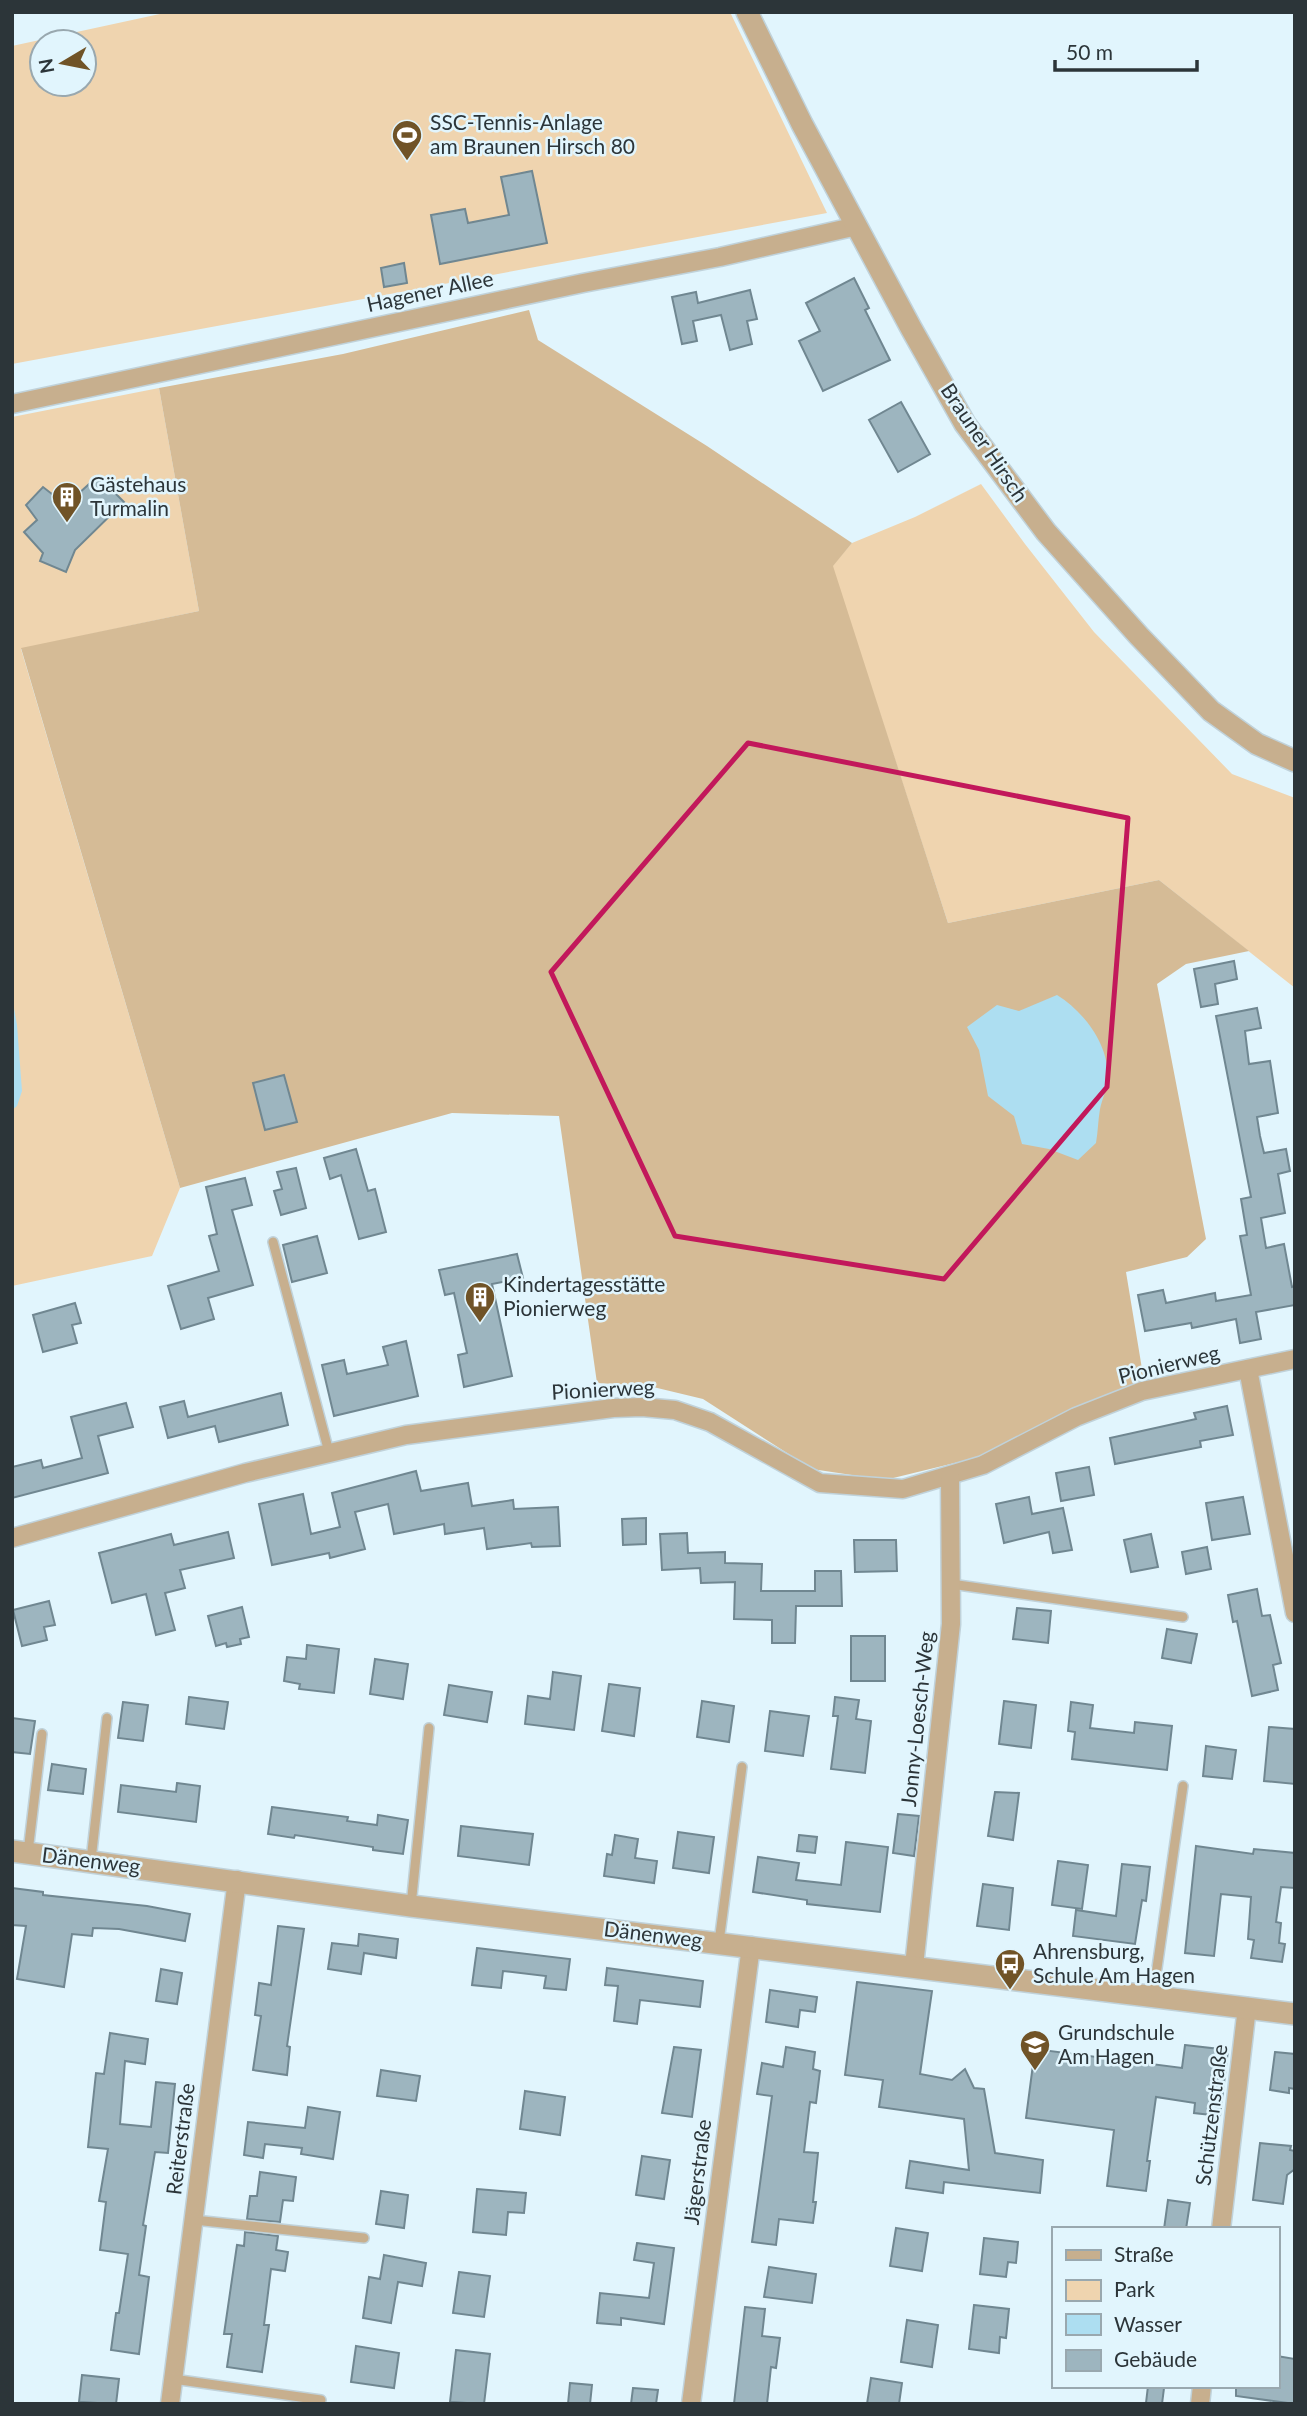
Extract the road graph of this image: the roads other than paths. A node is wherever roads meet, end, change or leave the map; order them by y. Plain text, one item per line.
1 (747, 12) edge
2 (857, 226) junction
3 (12, 404) edge
4 (1295, 761) edge
5 (273, 1242) dead end
6 (1295, 1359) edge
7 (1248, 1369) junction
8 (330, 1452) junction
9 (950, 1476) junction
10 (12, 1538) edge
11 (951, 1584) junction
12 (1295, 1613) edge
13 (1183, 1617) dead end
14 (107, 1718) dead end
15 (429, 1728) dead end
16 (42, 1734) dead end
17 (742, 1767) dead end
18 (1183, 1786) dead end
19 (20, 1852) edge
20 (91, 1860) junction
21 (237, 1880) junction
22 (411, 1906) junction
23 (719, 1942) junction
24 (751, 1946) junction
25 (914, 1966) junction
26 (1153, 1996) junction
27 (1247, 2007) junction
28 (1295, 2013) edge
29 (194, 2220) junction
30 (1221, 2227) edge
31 (364, 2238) dead end
32 (173, 2379) junction
33 (321, 2400) dead end
34 (170, 2404) edge
35 (691, 2404) edge

1 - 2 street, Brauner Hirsch
2 - 3 street, Hagener Allee
2 - 4 street, Brauner Hirsch
5 - 8 lane
6 - 7 street, Pionierweg
7 - 9 street, Pionierweg
7 - 12 street
8 - 9 street, Pionierweg
8 - 10 street, Pionierweg
9 - 11 street, Jonny-Loesch-Weg
11 - 13 lane
11 - 25 street, Jonny-Loesch-Weg
14 - 20 lane
15 - 22 lane
16 - 19 lane
17 - 23 lane
18 - 26 lane
19 - 20 street, Dänenweg
20 - 21 street, Dänenweg
21 - 22 street, Dänenweg
21 - 29 street, Reiterstraße
22 - 23 street, Dänenweg
23 - 24 street, Dänenweg
24 - 25 street, Dänenweg
24 - 35 street, Jägerstraße
25 - 26 street, Dänenweg
26 - 27 street, Dänenweg
27 - 28 street, Dänenweg
27 - 30 street, Schützenstraße
29 - 31 lane
29 - 32 street, Reiterstraße
32 - 33 lane
32 - 34 street, Reiterstraße

